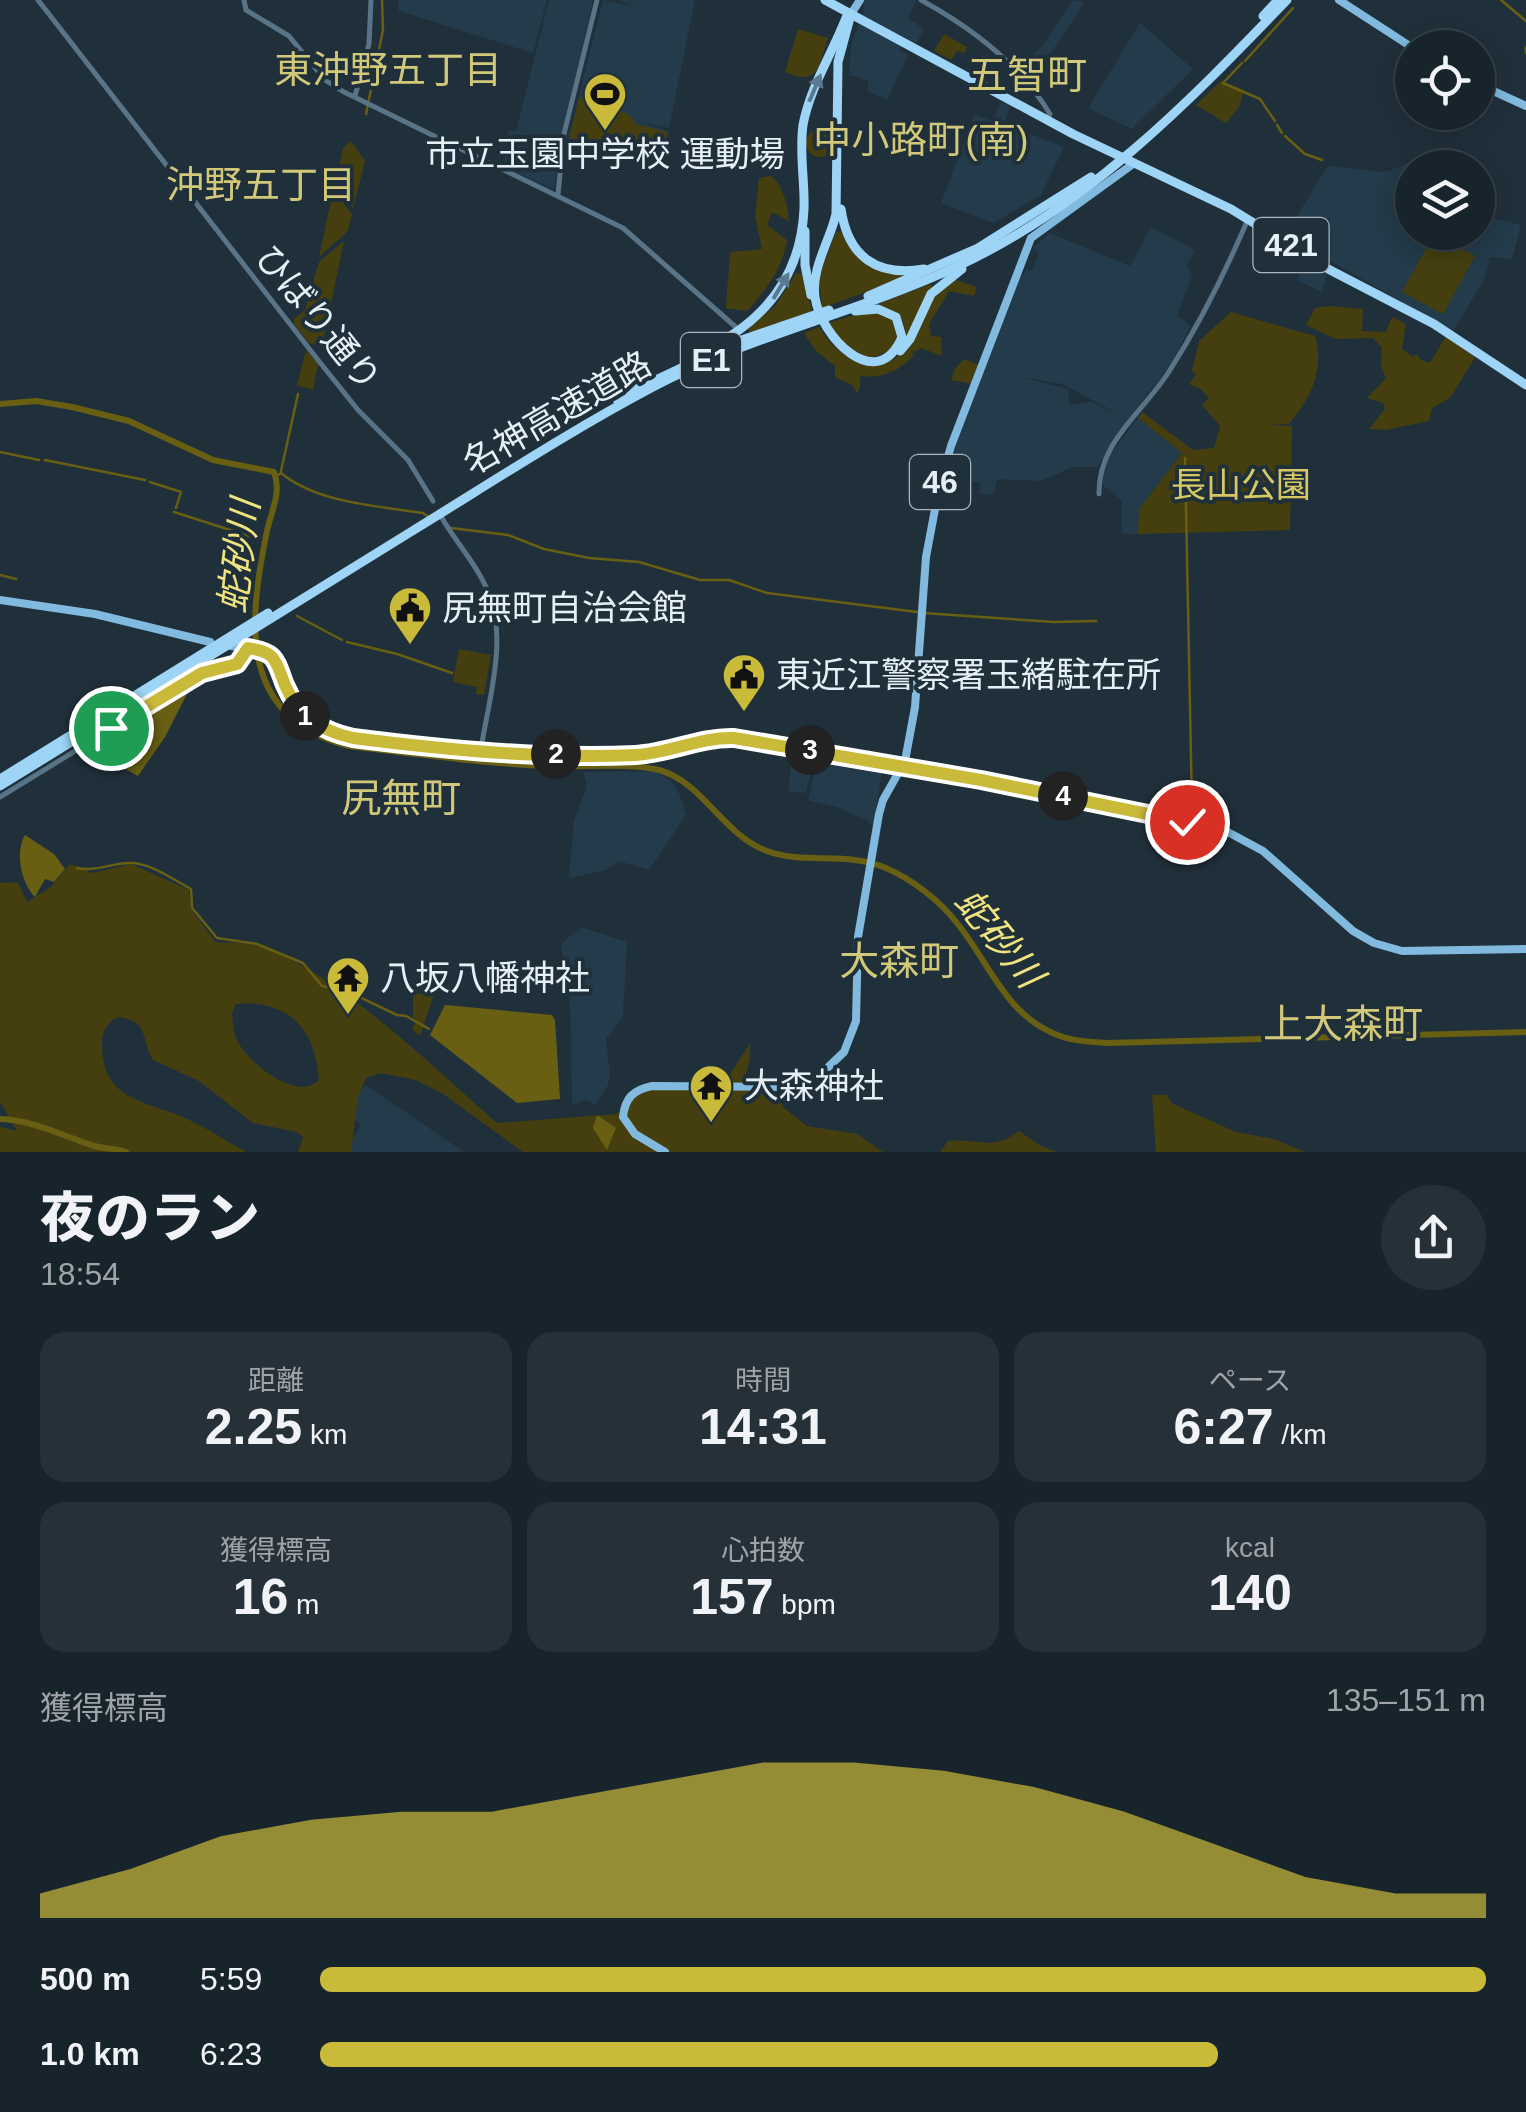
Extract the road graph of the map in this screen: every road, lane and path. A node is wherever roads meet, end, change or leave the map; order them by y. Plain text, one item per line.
1 (38, 0) edge
2 (244, 0) edge
3 (371, 0) edge
4 (596, 0) edge
5 (826, 0) edge
6 (860, 0) edge
7 (922, 0) edge
8 (1278, 0) edge
9 (1287, 0) edge
10 (1339, 0) edge
11 (851, 14) junction
12 (1395, 37) edge
13 (1495, 92) edge
14 (357, 98) junction
15 (1526, 106) edge
16 (1047, 120) junction
17 (1148, 134) junction
18 (1133, 164) junction
19 (1111, 166) junction
20 (558, 194) junction
21 (838, 196) junction
22 (804, 208) junction
23 (1248, 219) junction
24 (1040, 221) junction
25 (943, 265) junction
26 (814, 303) junction
27 (834, 315) junction
28 (738, 329) dead end
29 (825, 329) junction
30 (1526, 384) edge
31 (617, 400) junction
32 (1098, 494) dead end
33 (432, 501) dead end
34 (442, 518) dead end
35 (321, 584) junction
36 (0, 600) edge
37 (210, 642) dead end
38 (232, 646) dead end
39 (248, 648) junction
40 (480, 751) junction
41 (904, 766) junction
42 (0, 782) edge
43 (0, 797) edge
44 (1526, 949) edge
45 (665, 1152) edge

1 - 33 street, ひばり通り
2 - 14 street
3 - 14 street
4 - 20 street
5 - 11 highway, 421
6 - 11 main road
7 - 16 street
8 - 17 highway, 名神高速道路 / E1
9 - 17 highway, 名神高速道路 / E1
10 - 12 main road
11 - 16 highway, 421
11 - 21 highway
22 -> 11 highway
13 - 15 main road
14 - 20 street
16 - 18 highway, 421
17 - 19 highway, 名神高速道路 / E1
18 - 23 highway, 421
18 - 41 main road, 46
19 - 24 highway, 名神高速道路 / E1
19 - 25 highway, 名神高速道路 / E1
20 - 28 street
21 - 25 highway
21 - 26 highway
22 - 26 highway
31 -> 22 highway
23 - 30 highway, 421
23 - 32 street
24 - 27 highway, 名神高速道路 / E1
24 - 29 highway
25 - 31 highway, 名神高速道路 / E1
26 - 29 highway
27 - 29 highway
27 - 35 highway, 名神高速道路 / E1
31 - 35 highway, 名神高速道路 / E1
34 - 40 street
35 - 42 highway, 名神高速道路 / E1
36 - 37 main road
38 - 39 main road
39 - 40 main road
39 - 43 street
40 - 41 main road
41 - 44 main road
41 - 45 main road, 46

